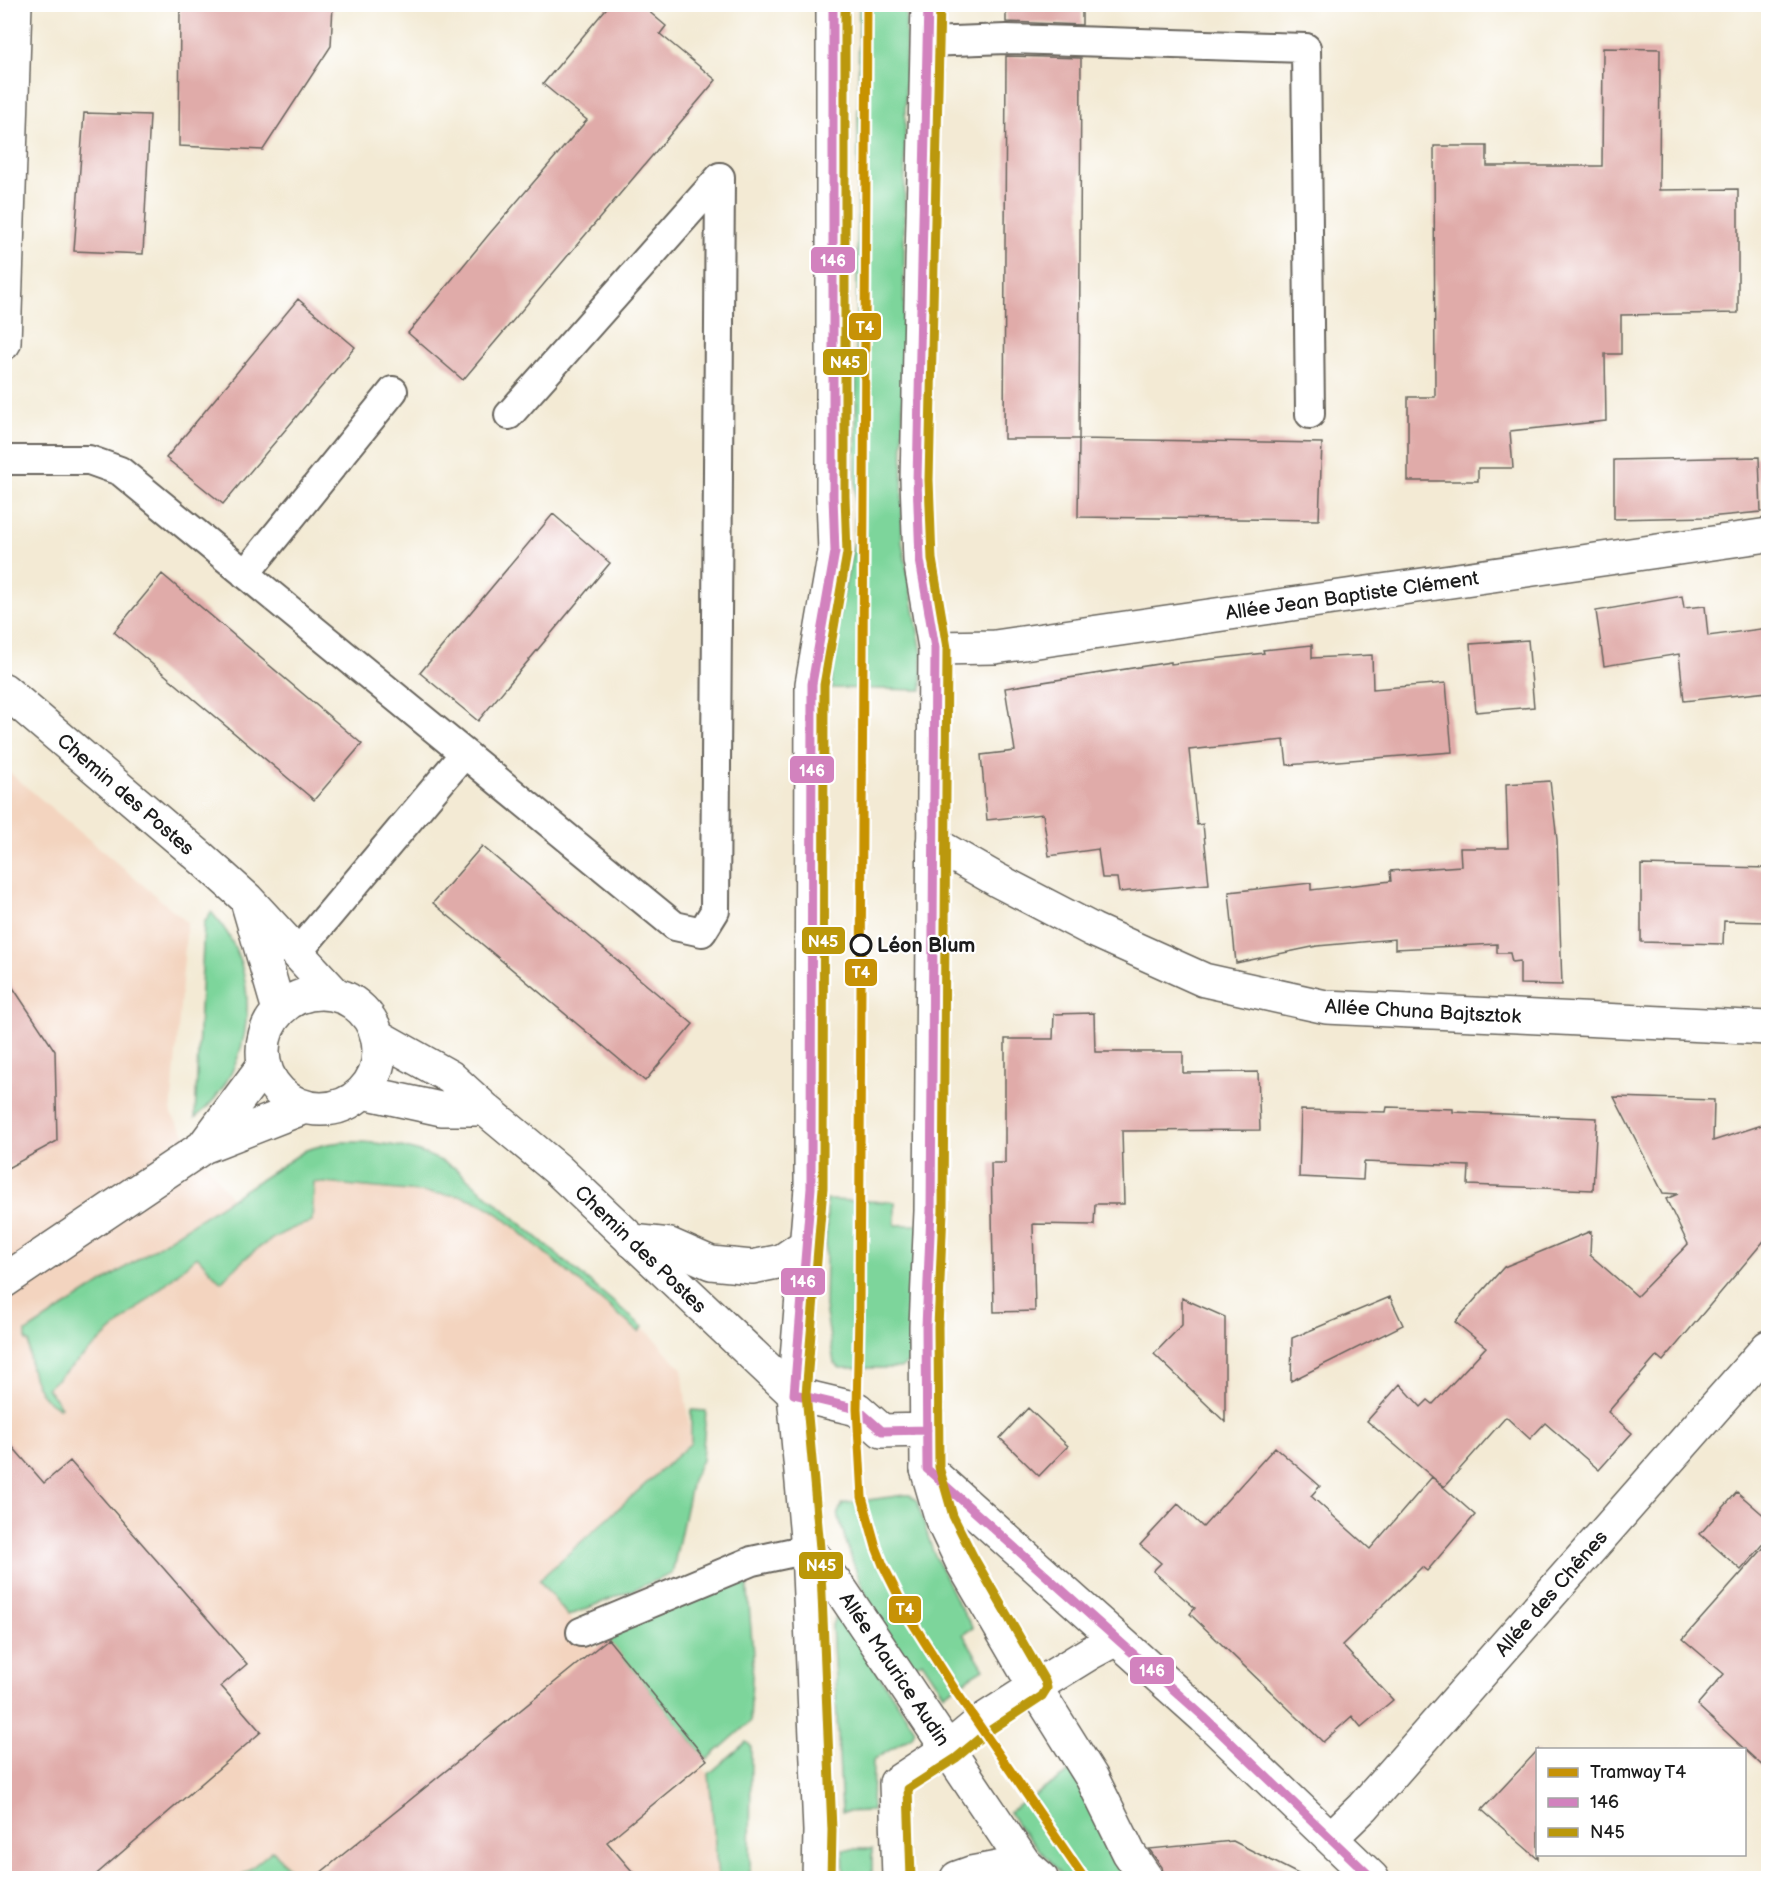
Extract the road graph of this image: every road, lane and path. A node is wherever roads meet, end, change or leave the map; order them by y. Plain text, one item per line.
1 (15, 4) edge
2 (833, 4) edge
3 (928, 4) edge
4 (928, 42) junction
5 (4, 343) edge
6 (393, 392) dead end
7 (1310, 414) dead end
8 (509, 415) dead end
9 (4, 460) edge
10 (1768, 535) edge
11 (245, 574) junction
12 (935, 648) junction
13 (4, 690) edge
14 (464, 754) junction
15 (933, 843) junction
16 (247, 899) junction
17 (297, 953) junction
18 (336, 995) junction
19 (279, 1010) junction
20 (1768, 1028) edge
21 (377, 1036) junction
22 (264, 1065) junction
23 (363, 1092) junction
24 (304, 1107) junction
25 (485, 1109) junction
26 (203, 1148) junction
27 (632, 1240) junction
28 (807, 1244) junction
29 (4, 1281) edge
30 (1768, 1347) edge
31 (794, 1394) junction
32 (927, 1430) junction
33 (927, 1469) junction
34 (808, 1549) junction
35 (581, 1632) dead end
36 (1116, 1639) junction
37 (1035, 1687) junction
38 (949, 1748) junction
39 (1331, 1838) junction
40 (1033, 1871) edge
41 (819, 1878) edge
42 (899, 1878) edge
43 (957, 1878) edge
44 (1146, 1878) edge
45 (1372, 1878) edge

1 - 5 street
2 - 28 street
3 - 4 street
4 - 7 lane
4 - 12 street
6 - 11 lane
8 - 14 lane
9 - 11 lane
10 - 12 street, Allée Jean Baptiste Clément
11 - 14 lane
12 - 15 street
13 - 16 street, Chemin des Postes
14 - 17 lane
15 - 20 street, Allée Chuna Bajtsztok
15 - 32 street
16 - 17 street, Chemin des Postes
16 - 19 street
17 - 18 street, Chemin des Postes
18 - 19 street
18 - 21 street
19 - 22 street
21 - 23 street
21 - 25 street, Chemin des Postes
22 - 24 street
22 - 26 street
23 - 24 street
23 - 25 street
24 - 26 street
25 - 27 street, Chemin des Postes
26 - 29 street
27 - 28 street
27 - 31 street, Chemin des Postes
28 - 31 street
30 - 39 street, Allée des Chênes
31 - 32 street
31 - 34 street
32 - 33 street
33 - 36 street
33 - 37 street
34 - 35 lane
34 - 38 street, Allée Maurice Audin
34 - 41 street
36 - 37 street
36 - 39 street
37 - 38 street
37 - 44 street
38 - 40 street, Allée Maurice Audin
38 - 42 street
39 - 45 street
40 - 43 street

